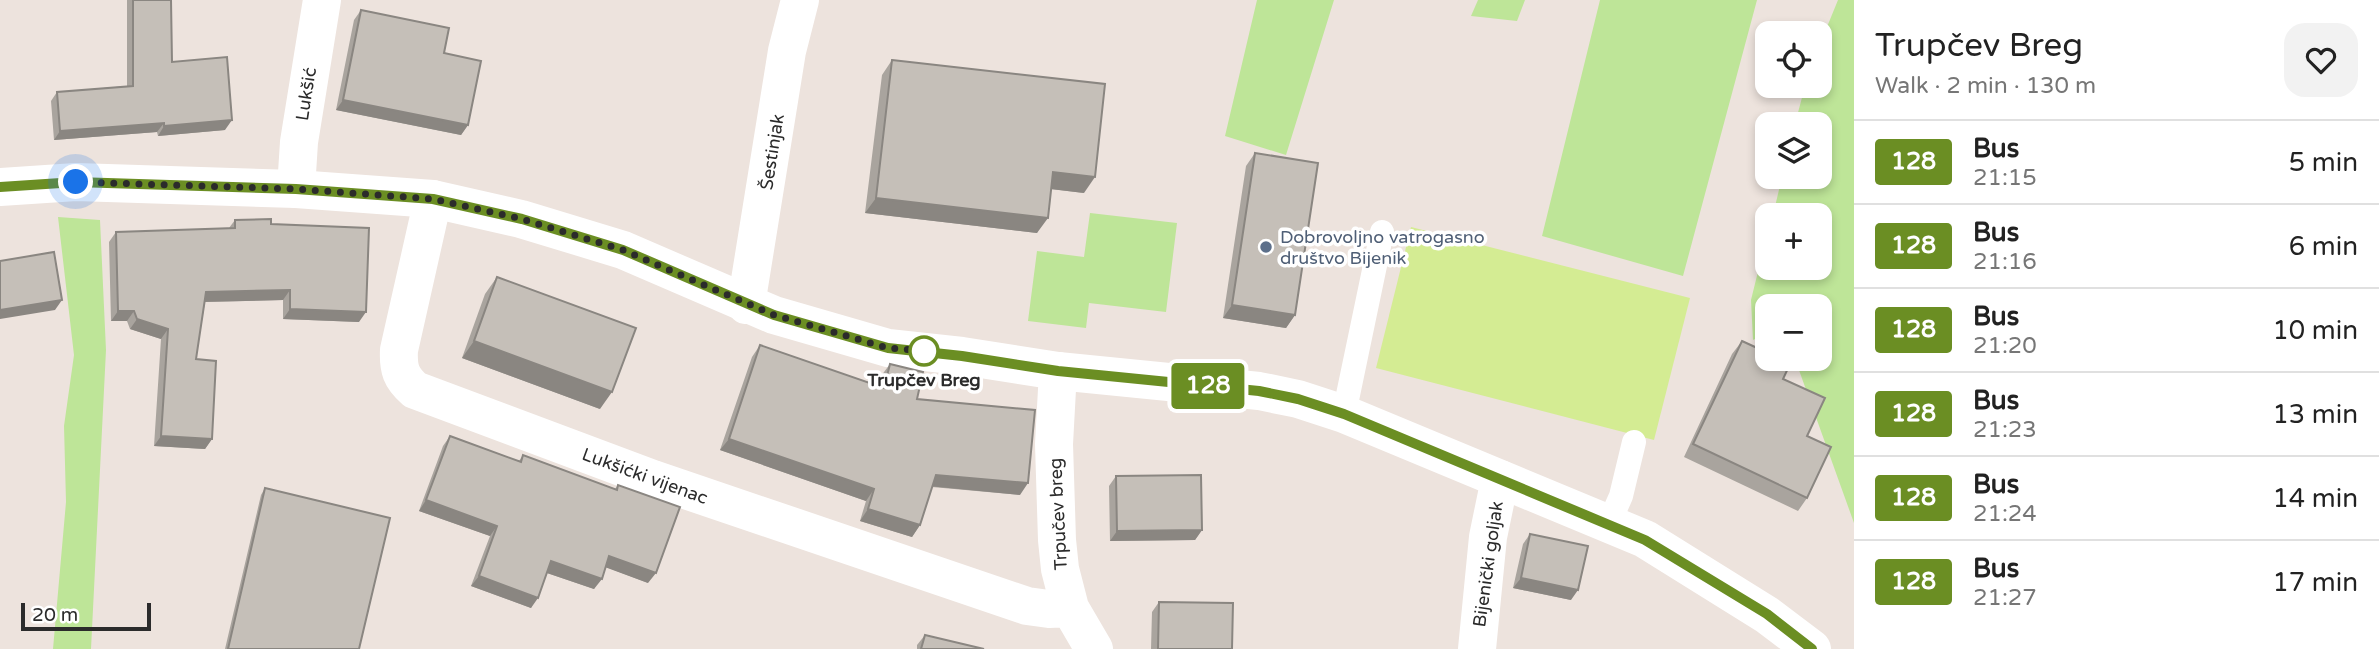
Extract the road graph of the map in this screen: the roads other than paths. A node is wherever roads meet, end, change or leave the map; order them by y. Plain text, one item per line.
1 (322, 0) edge
2 (800, 0) edge
3 (0, 187) edge
4 (296, 189) junction
5 (433, 199) junction
6 (1382, 232) dead end
7 (746, 304) junction
8 (1058, 371) junction
9 (1344, 414) junction
10 (1634, 442) dead end
11 (1500, 479) junction
12 (1609, 523) junction
13 (1070, 608) junction
14 (1094, 649) edge
15 (1477, 649) edge
16 (1812, 649) edge

1 - 4 main road, Lukšić
2 - 7 main road, Šestinjak
3 - 4 main road
4 - 5 main road
5 - 7 main road
5 - 13 main road, Lukšićki vijenac
6 - 9 lane
7 - 8 main road
8 - 9 main road
8 - 13 main road, Trpučev breg
9 - 11 main road
10 - 12 lane
11 - 12 main road
11 - 15 main road, Bijenički goljak
12 - 16 main road
13 - 14 main road, Trpučev breg

